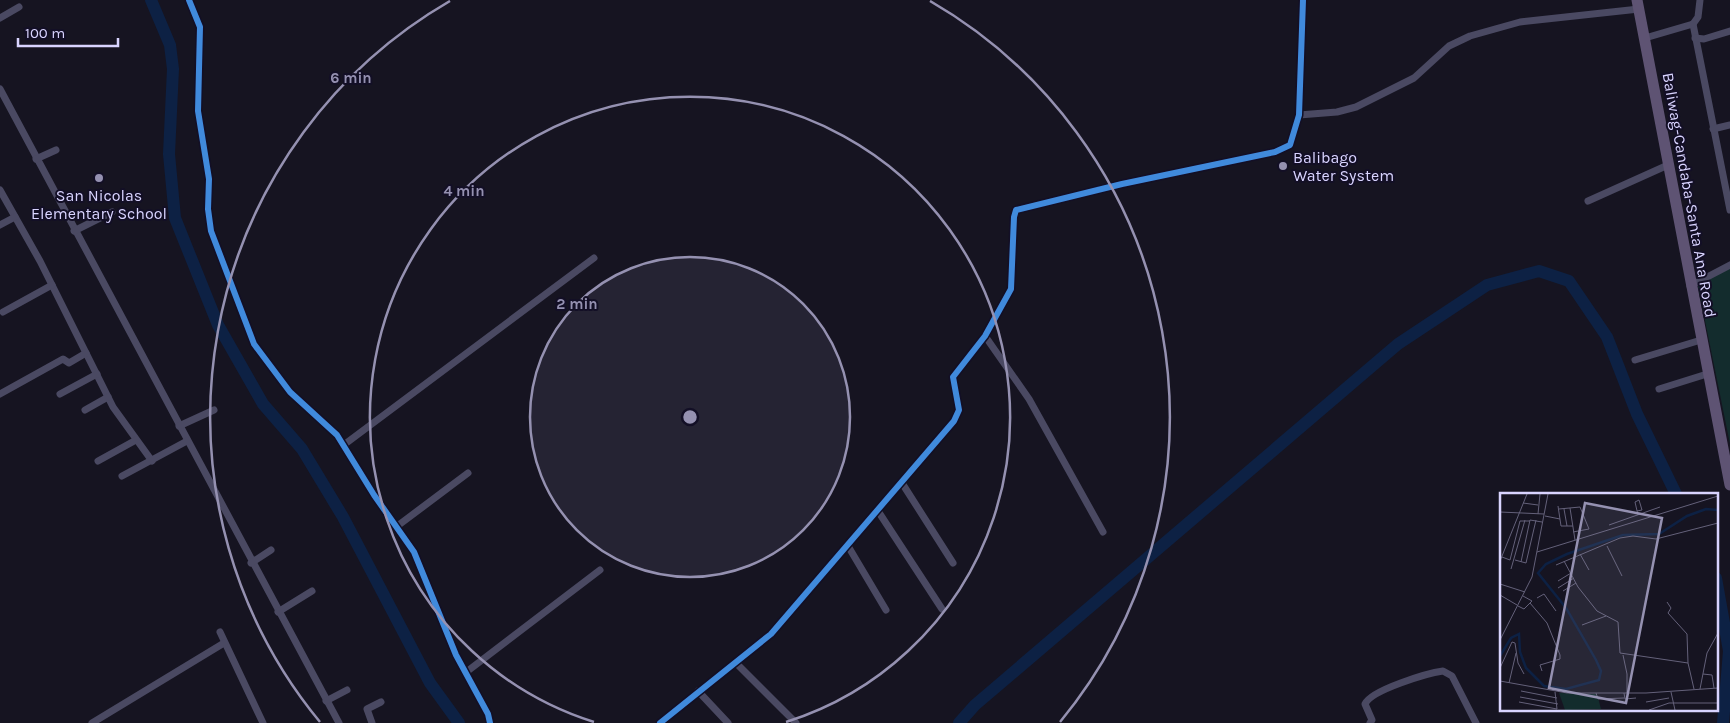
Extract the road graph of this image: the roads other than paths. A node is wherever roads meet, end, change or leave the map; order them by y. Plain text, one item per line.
1 (189, 0) edge
2 (1303, 0) edge
3 (1700, 0) edge
4 (1638, 5) edge
5 (19, 7) dead end
6 (0, 18) edge
7 (1693, 24) junction
8 (1730, 31) edge
9 (1645, 38) junction
10 (1695, 38) junction
11 (0, 90) edge
12 (1299, 116) junction
13 (1730, 125) edge
14 (1713, 129) junction
15 (56, 150) dead end
16 (36, 159) junction
17 (1668, 165) junction
18 (0, 190) edge
19 (1588, 201) dead end
20 (1730, 210) edge
21 (112, 212) dead end
22 (15, 217) junction
23 (0, 225) edge
24 (74, 231) junction
25 (594, 258) dead end
26 (1730, 265) edge
27 (52, 285) junction
28 (1690, 286) junction
29 (3, 312) dead end
30 (985, 336) junction
31 (1701, 340) junction
32 (86, 353) junction
33 (1635, 360) dead end
34 (97, 374) junction
35 (1708, 374) junction
36 (1659, 389) dead end
37 (0, 394) edge
38 (60, 394) dead end
39 (108, 397) junction
40 (85, 410) dead end
41 (214, 410) dead end
42 (180, 426) junction
43 (136, 440) junction
44 (187, 441) junction
45 (345, 444) junction
46 (98, 461) dead end
47 (152, 461) junction
48 (468, 473) dead end
49 (122, 476) dead end
50 (902, 483) junction
51 (1730, 485) edge
52 (878, 511) junction
53 (396, 527) junction
54 (1103, 532) dead end
55 (848, 546) junction
56 (271, 550) dead end
57 (251, 562) junction
58 (953, 563) dead end
59 (600, 570) dead end
60 (312, 592) dead end
61 (942, 609) dead end
62 (886, 610) dead end
63 (278, 612) junction
64 (220, 632) dead end
65 (224, 644) junction
66 (736, 663) junction
67 (465, 673) junction
68 (346, 690) dead end
69 (698, 691) junction
70 (326, 701) junction
71 (381, 702) dead end
72 (92, 723) edge
73 (262, 723) edge
74 (338, 723) edge
75 (372, 723) edge
76 (490, 723) edge
77 (660, 723) edge
78 (728, 723) edge
79 (796, 723) edge
80 (1370, 723) edge
81 (1476, 723) edge

1 - 45 street
2 - 12 street
3 - 7 street
4 - 9 main road, Baliwag-Candaba-Santa Ana Road
4 - 12 street
5 - 6 street
7 - 9 street
7 - 10 street
8 - 10 street
9 - 17 main road, Baliwag-Candaba-Santa Ana Road
10 - 14 street
11 - 16 street
12 - 30 street
13 - 14 street
14 - 20 street
15 - 16 street
16 - 24 street
17 - 19 street
17 - 28 main road, Baliwag-Candaba-Santa Ana Road
18 - 22 street
21 - 24 street
22 - 23 street
22 - 27 street
24 - 42 street
25 - 45 street
26 - 28 street
27 - 29 street
27 - 32 street
28 - 31 main road, Baliwag-Candaba-Santa Ana Road
30 - 50 street
30 - 54 street
31 - 33 street
31 - 35 main road, Baliwag-Candaba-Santa Ana Road
32 - 34 street
32 - 37 street
34 - 38 street
34 - 39 street
35 - 36 street
35 - 51 main road, Baliwag-Candaba-Santa Ana Road
39 - 40 street
39 - 43 street
41 - 42 street
42 - 44 street
43 - 46 street
43 - 47 street
44 - 47 street
44 - 57 street
45 - 53 street
47 - 49 street
48 - 53 street
50 - 52 street
50 - 58 street
52 - 55 street
52 - 61 street
53 - 67 street
55 - 62 street
55 - 66 street
56 - 57 street
57 - 63 street
59 - 67 street
60 - 63 street
63 - 70 street
64 - 65 street
65 - 72 street
65 - 73 street
66 - 69 street
66 - 79 street
67 - 76 street
68 - 70 street
69 - 77 street
69 - 78 street
70 - 74 street
71 - 75 street
80 - 81 street

